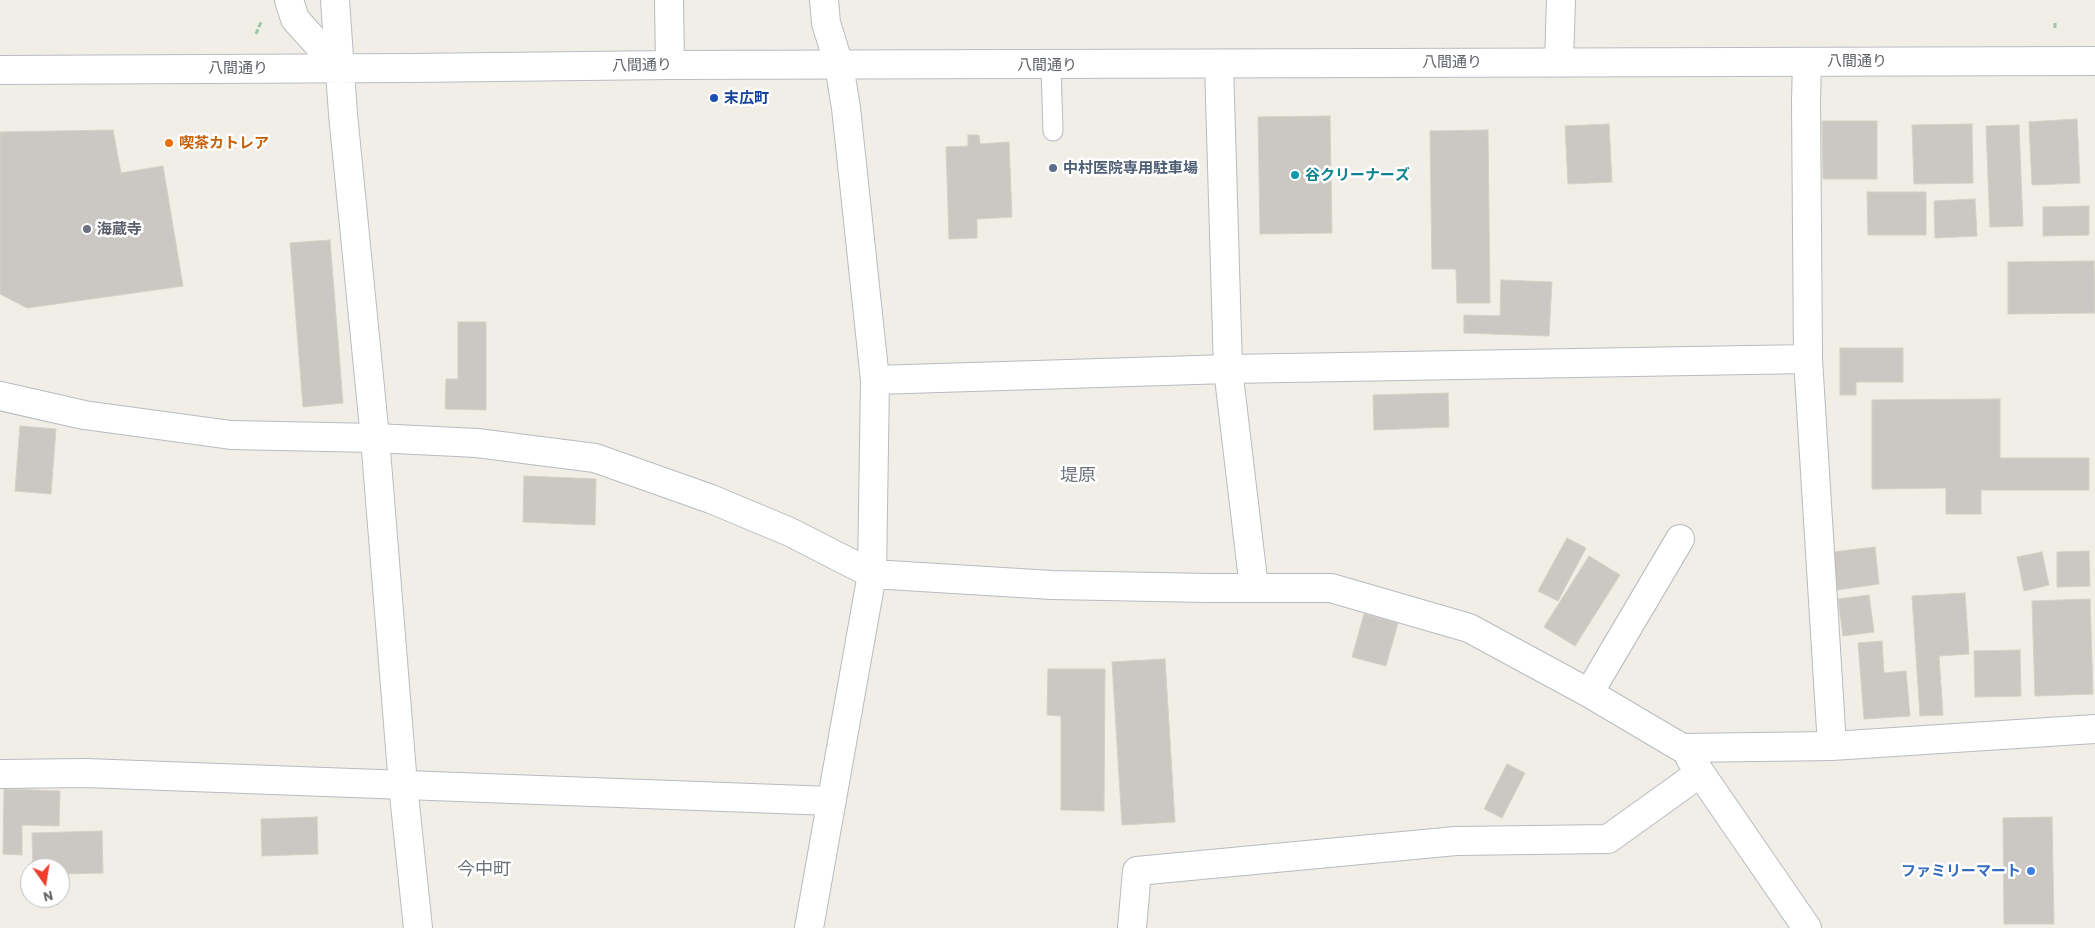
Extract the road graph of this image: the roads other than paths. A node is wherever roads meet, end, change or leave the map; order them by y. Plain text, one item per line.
1 (289, 0) edge
2 (336, 0) edge
3 (669, 0) edge
4 (824, 0) edge
5 (1561, 0) edge
6 (1559, 61) junction
7 (2095, 61) edge
8 (1808, 62) junction
9 (1219, 64) junction
10 (670, 65) junction
11 (838, 65) junction
12 (1051, 65) junction
13 (340, 69) junction
14 (0, 70) edge
15 (1052, 131) dead end
16 (1808, 359) junction
17 (1228, 369) junction
18 (875, 380) junction
19 (0, 396) edge
20 (375, 438) junction
21 (1680, 539) dead end
22 (872, 574) junction
23 (1254, 588) junction
24 (1589, 693) junction
25 (2095, 729) edge
26 (1832, 746) junction
27 (1682, 748) junction
28 (1700, 773) junction
29 (0, 774) edge
30 (403, 785) junction
31 (830, 801) junction
32 (418, 928) edge
33 (809, 928) edge
34 (1132, 928) edge
35 (1807, 928) edge

1 - 13 street
2 - 13 street
3 - 10 street
4 - 11 street
5 - 6 street
6 - 8 street, 八間通り
6 - 9 street, 八間通り
7 - 8 street, 八間通り
8 - 16 street
9 - 12 street, 八間通り
9 - 17 street
10 - 11 street, 八間通り
10 - 13 street, 八間通り
11 - 12 street, 八間通り
11 - 18 street
12 - 15 lane
13 - 14 street, 八間通り
13 - 20 street
16 - 17 street
16 - 26 street
17 - 18 street
17 - 23 street
18 - 22 street
19 - 20 street
20 - 22 street
20 - 30 street
21 - 24 street
22 - 23 street
22 - 31 street
23 - 24 street
24 - 27 street
25 - 26 street
26 - 27 street
27 - 28 street
28 - 34 street
28 - 35 street
29 - 30 street
30 - 31 street
30 - 32 street
31 - 33 street

